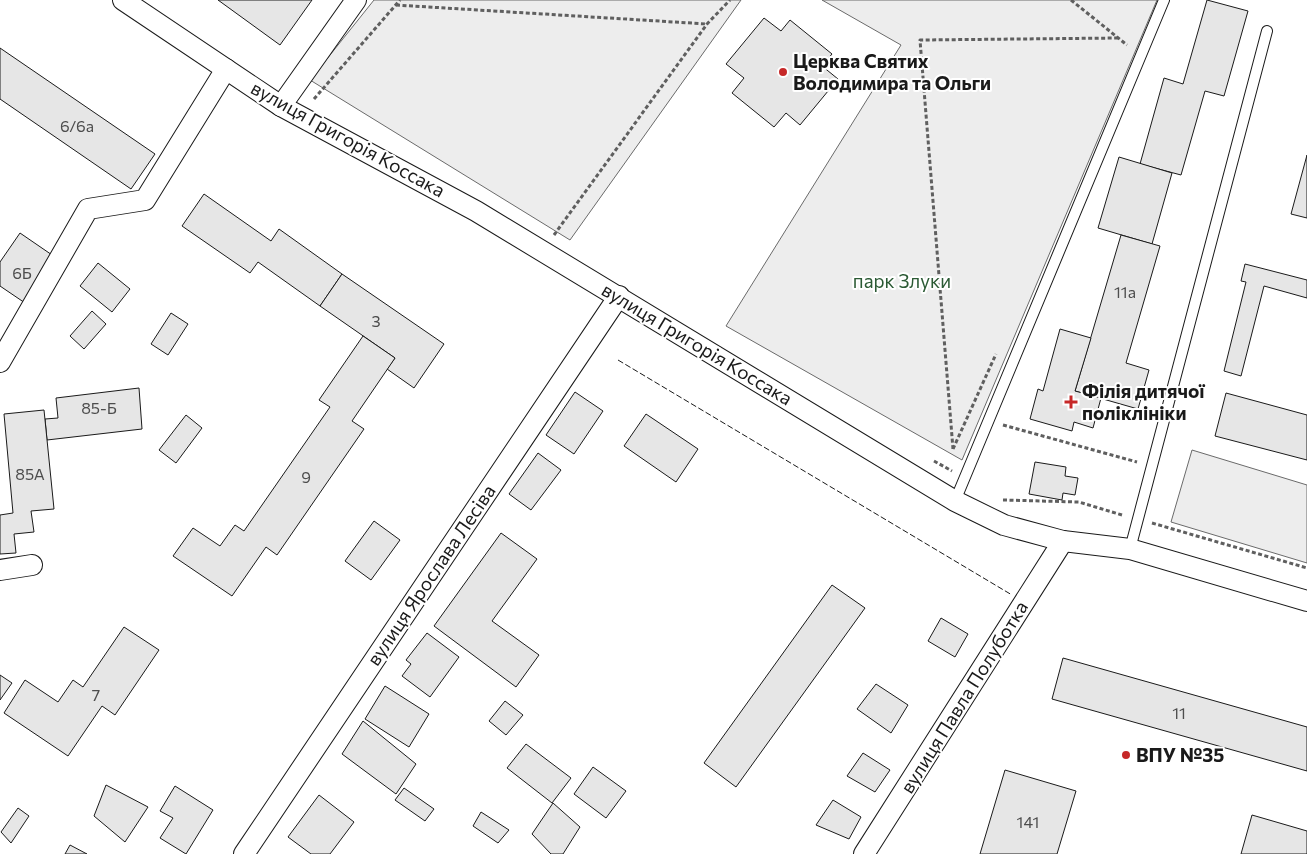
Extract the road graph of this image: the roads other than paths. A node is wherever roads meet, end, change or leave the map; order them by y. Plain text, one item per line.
1 (123, 0) edge
2 (356, 0) edge
3 (1164, 0) edge
4 (1267, 31) dead end
5 (226, 69) junction
6 (287, 98) junction
7 (619, 296) junction
8 (0, 362) edge
9 (954, 501) junction
10 (1063, 541) junction
11 (1130, 549) junction
12 (32, 565) dead end
13 (0, 570) edge
14 (1307, 601) edge
15 (244, 854) edge
16 (864, 854) edge

1 - 5 street, вулиця Григорія Коссака
2 - 6 street
3 - 9 lane
4 - 11 lane
5 - 6 street, вулиця Григорія Коссака
5 - 8 street
6 - 7 street, вулиця Григорія Коссака
7 - 9 street, вулиця Григорія Коссака
7 - 15 street, вулиця Ярослава Лесіва
9 - 10 street, вулиця Григорія Коссака
10 - 11 street, вулиця Григорія Коссака
10 - 16 street, вулиця Павла Полуботка
11 - 14 street, вулиця Григорія Коссака
12 - 13 street

